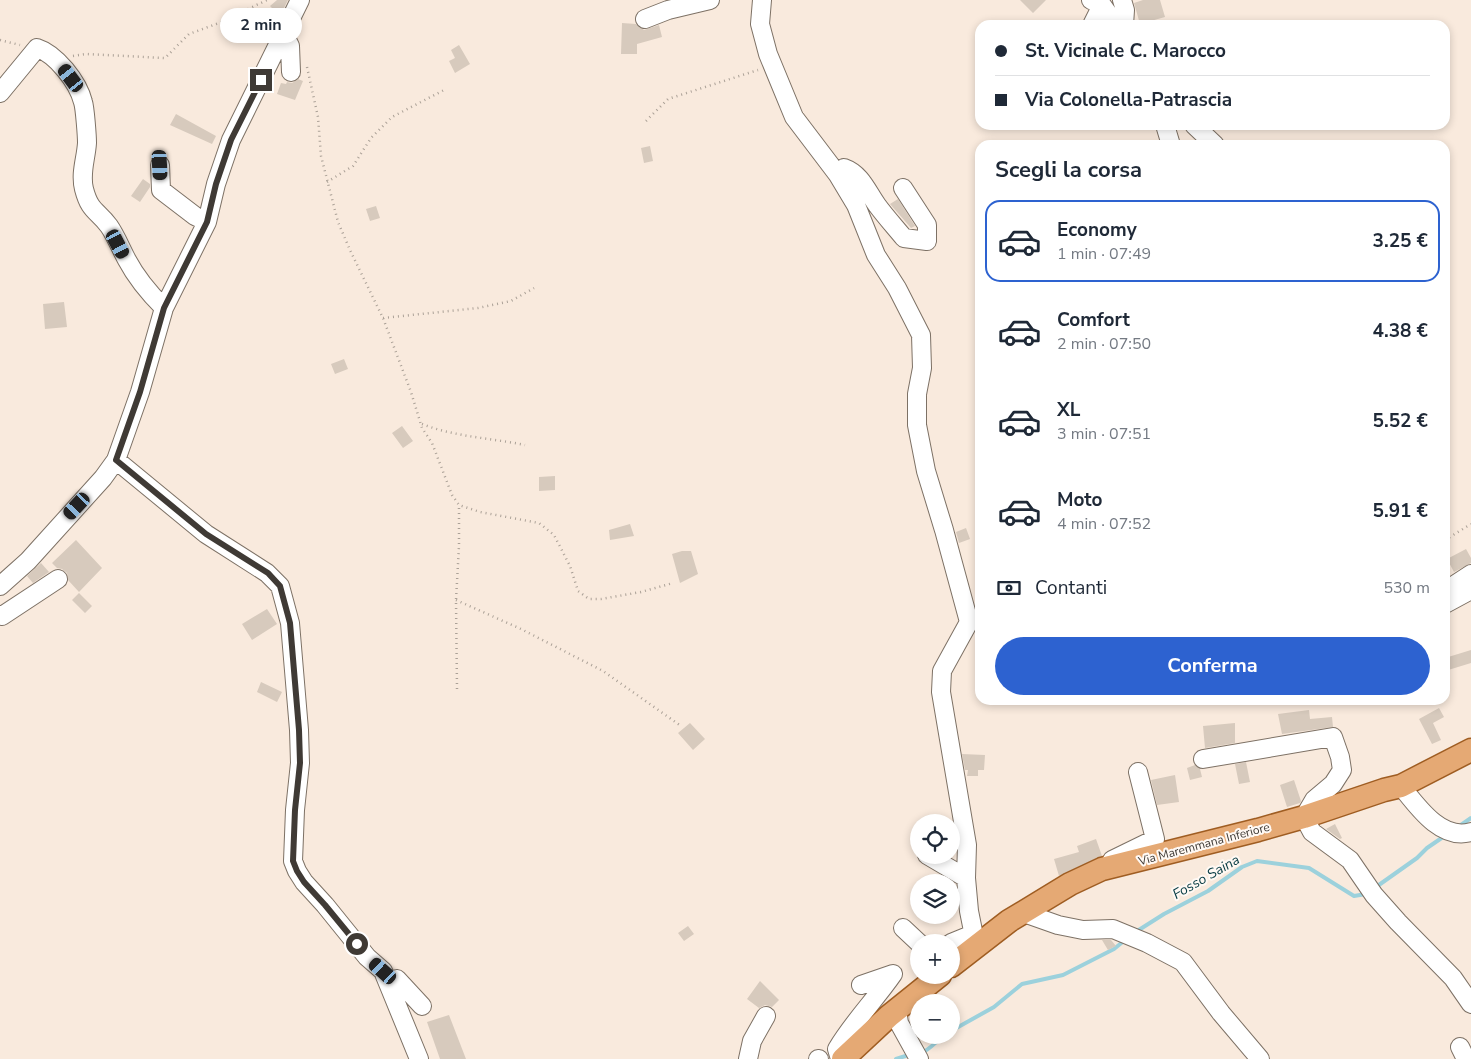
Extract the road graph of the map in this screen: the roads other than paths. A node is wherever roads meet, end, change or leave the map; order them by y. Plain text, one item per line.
1 (300, 0) edge
2 (710, 0) edge
3 (762, 0) edge
4 (1122, 0) edge
5 (1097, 2) edge
6 (645, 19) dead end
7 (1093, 20) edge
8 (1112, 20) edge
9 (1124, 20) edge
10 (284, 34) junction
11 (291, 72) dead end
12 (0, 93) edge
13 (1199, 130) edge
14 (1210, 140) edge
15 (160, 165) dead end
16 (838, 174) junction
17 (903, 188) dead end
18 (207, 222) junction
19 (164, 308) junction
20 (116, 460) junction
21 (1471, 574) edge
22 (58, 579) dead end
23 (0, 586) edge
24 (1450, 588) edge
25 (1471, 590) edge
26 (1450, 601) edge
27 (0, 615) edge
28 (1471, 750) edge
29 (1203, 759) dead end
30 (1138, 772) dead end
31 (1401, 786) junction
32 (1304, 817) junction
33 (1471, 832) edge
34 (942, 864) edge
35 (1102, 869) junction
36 (966, 878) junction
37 (1024, 913) junction
38 (903, 928) dead end
39 (910, 935) edge
40 (975, 940) junction
41 (960, 942) edge
42 (960, 956) edge
43 (390, 975) junction
44 (929, 984) edge
45 (861, 985) dead end
46 (1471, 1004) edge
47 (422, 1006) dead end
48 (896, 1010) junction
49 (766, 1016) dead end
50 (419, 1059) edge
51 (428, 1059) edge
52 (748, 1059) edge
53 (841, 1059) edge
54 (919, 1059) edge
55 (1260, 1059) edge

1 - 10 street
2 - 6 street
3 - 16 street
4 - 9 street
5 - 7 street
5 - 8 street
10 - 11 street
10 - 18 street
12 - 19 street
13 - 14 street
15 - 18 street
16 - 17 street
16 - 36 street
18 - 19 street
19 - 20 street
20 - 23 street
20 - 43 street
21 - 24 street
22 - 27 street
25 - 26 street
28 - 31 main road, Via Maremmana Inferiore
29 - 32 street
30 - 35 street
31 - 32 main road, Via Maremmana Inferiore
31 - 33 street
32 - 35 main road, Via Maremmana Inferiore
32 - 46 street
34 - 36 street
35 - 37 main road, Via Maremmana Inferiore
36 - 40 street
37 - 40 main road, Via Maremmana Inferiore
37 - 55 street
38 - 39 street
40 - 41 street
40 - 42 main road, Via Maremmana Inferiore
43 - 47 street
43 - 50 street
43 - 51 street
44 - 48 main road
45 - 53 street
48 - 53 main road
48 - 54 street
49 - 52 street

